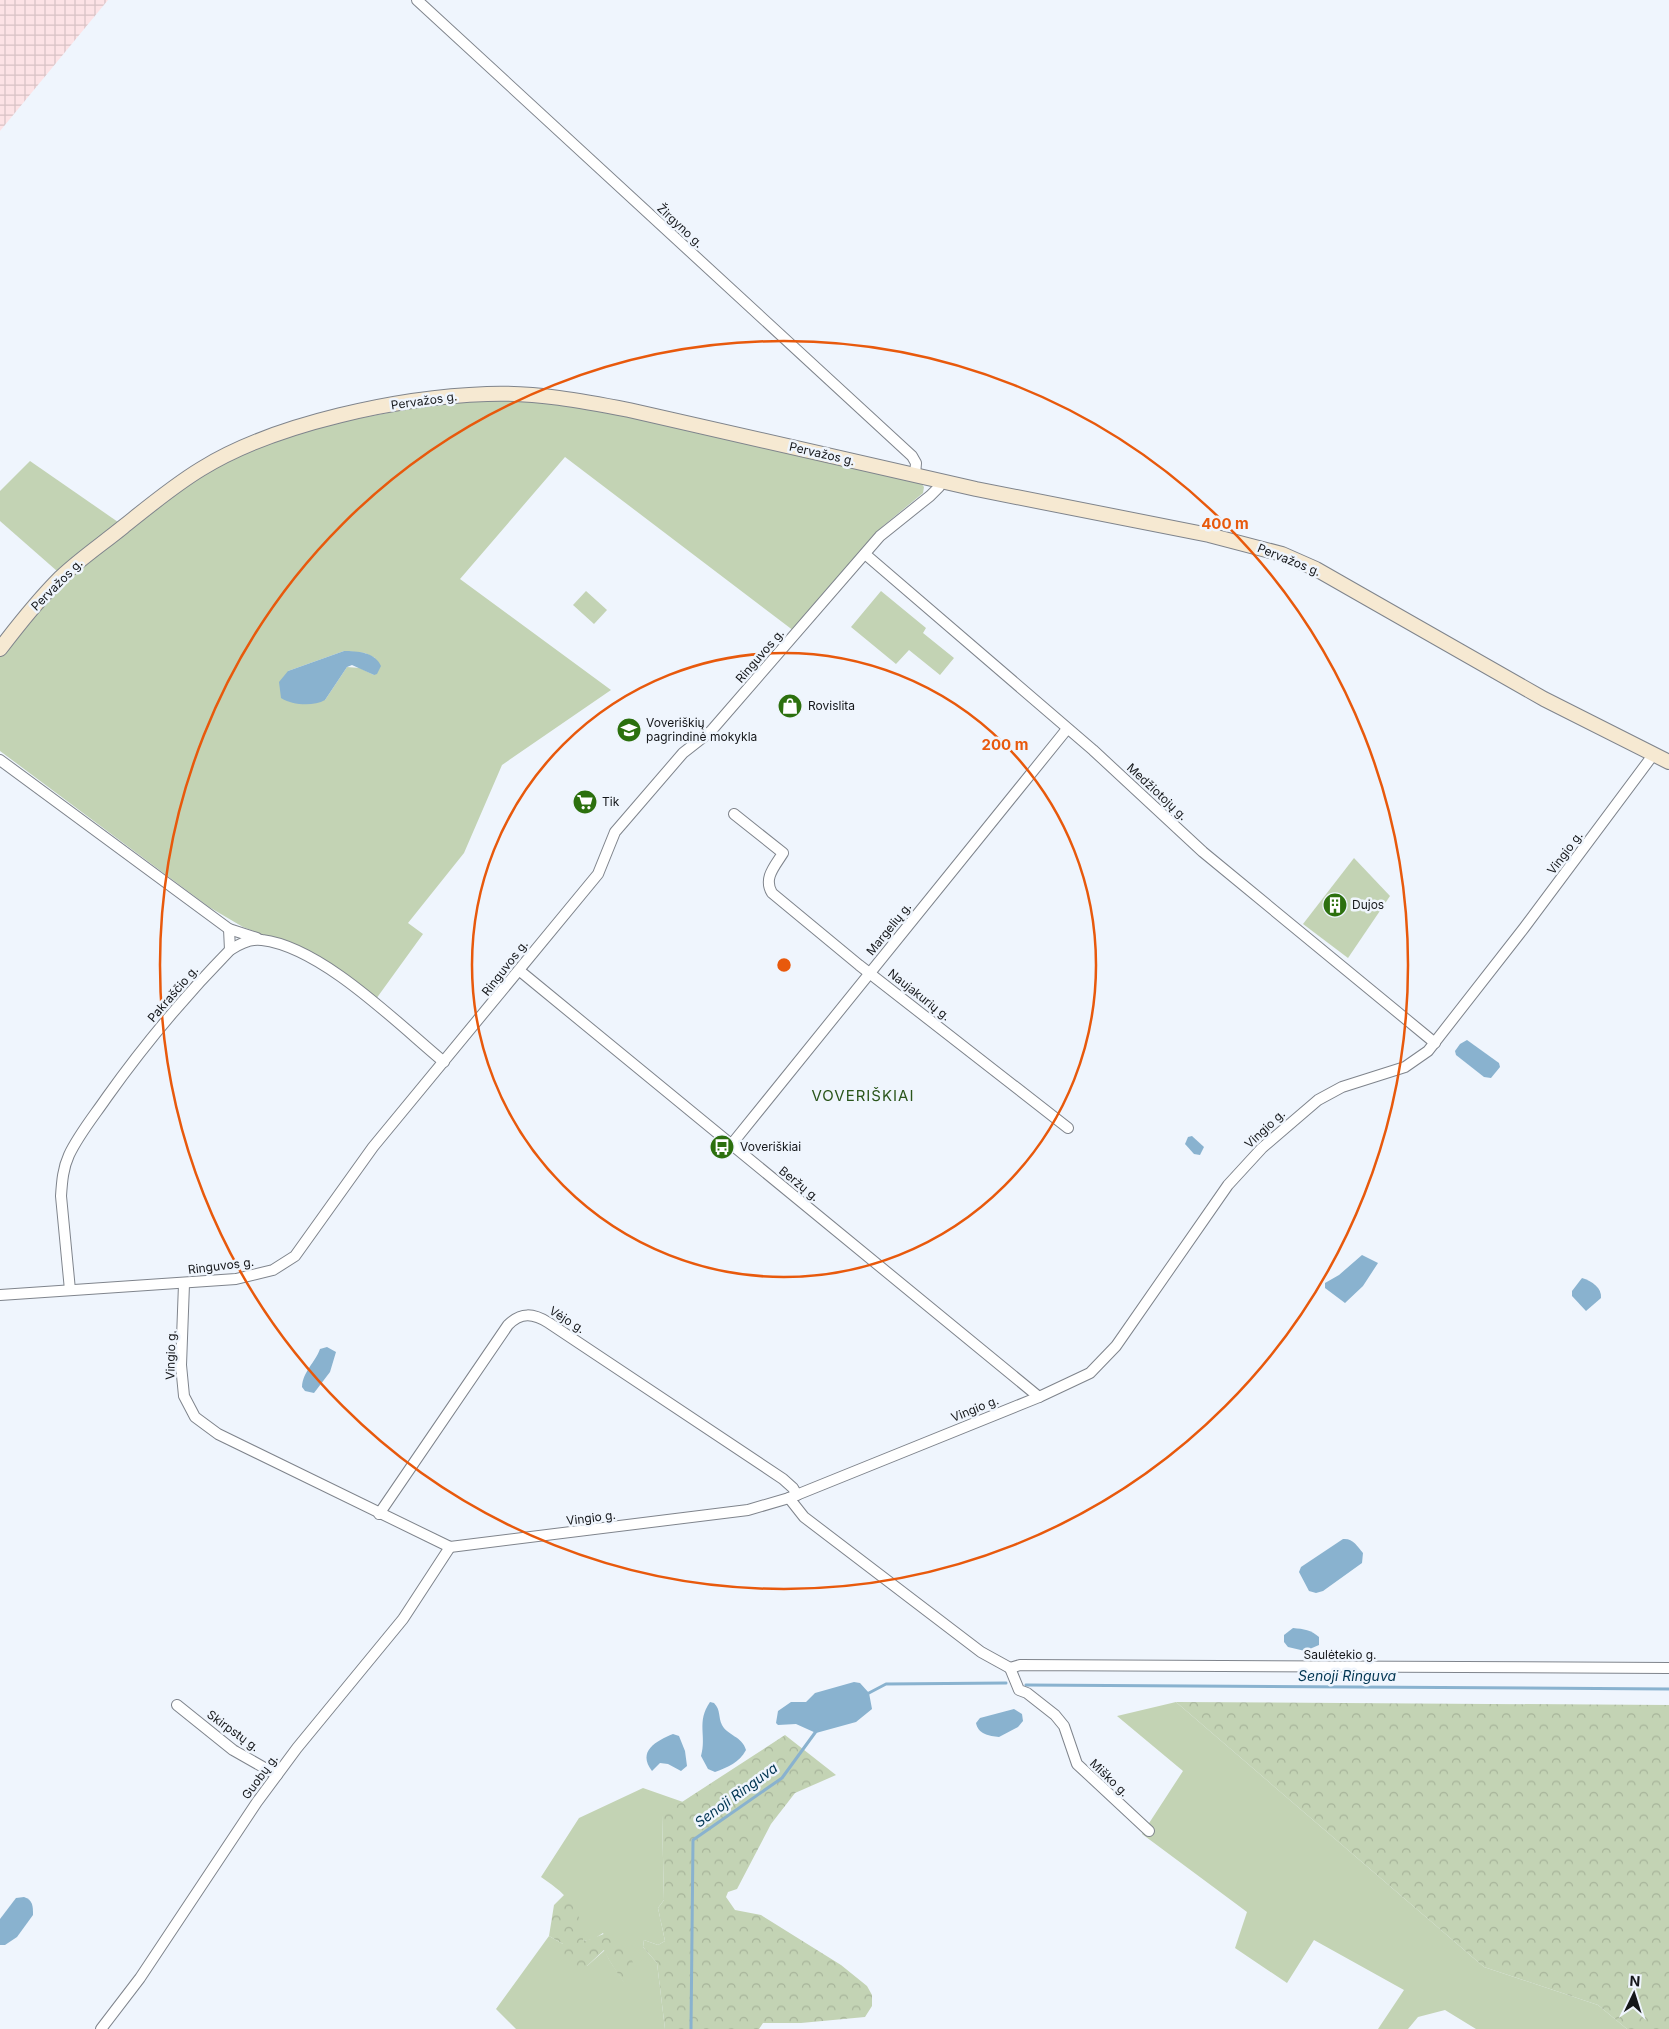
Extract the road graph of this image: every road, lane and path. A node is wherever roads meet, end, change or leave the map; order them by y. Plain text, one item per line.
1 (417, 0) edge
2 (915, 475) junction
3 (941, 481) junction
4 (865, 554) junction
5 (0, 649) edge
6 (1067, 729) junction
7 (1654, 755) junction
8 (0, 760) edge
9 (1669, 762) edge
10 (734, 814) dead end
11 (229, 929) junction
12 (260, 939) junction
13 (230, 950) junction
14 (520, 971) junction
15 (870, 972) junction
16 (1435, 1043) junction
17 (444, 1062) junction
18 (1068, 1128) dead end
19 (731, 1146) junction
20 (184, 1284) junction
21 (70, 1290) junction
22 (0, 1295) edge
23 (1039, 1397) junction
24 (793, 1497) junction
25 (380, 1514) junction
26 (450, 1547) junction
27 (1010, 1668) junction
28 (1669, 1668) edge
29 (177, 1705) dead end
30 (277, 1775) junction
31 (1149, 1831) dead end
32 (101, 2029) edge

1 - 2 street, Žirgyno g.
2 - 3 main road, Pervažos g.
2 - 5 main road, Pervažos g.
3 - 4 street, Ringuvos g.
3 - 7 main road, Pervažos g.
4 - 6 street, Medžiotojų g.
4 - 14 street, Ringuvos g.
6 - 15 street, Margelių g.
6 - 16 street, Medžiotojų g.
7 - 9 main road, Pervažos g.
7 - 16 street, Vingio g.
8 - 11 street
10 - 15 street, Naujakurių g.
11 - 12 street
11 - 13 street
12 - 13 street, Pakraščio g.
12 - 17 street
13 - 21 street, Pakraščio g.
14 - 17 street, Ringuvos g.
14 - 19 street, Beržų g.
15 - 18 street, Naujakurių g.
15 - 19 street, Margelių g.
16 - 23 street, Vingio g.
17 - 20 street, Ringuvos g.
19 - 23 street, Beržų g.
20 - 21 street, Ringuvos g.
20 - 25 street, Vingio g.
21 - 22 street, Ringuvos g.
23 - 24 street, Vingio g.
24 - 25 street, Vėjo g.
24 - 26 street, Vingio g.
24 - 27 street
25 - 26 street, Vingio g.
26 - 30 street, Guobų g.
27 - 28 street, Saulėtekio g.
27 - 31 street, Miško g.
29 - 30 street, Skirpstų g.
30 - 32 street, Guobų g.

